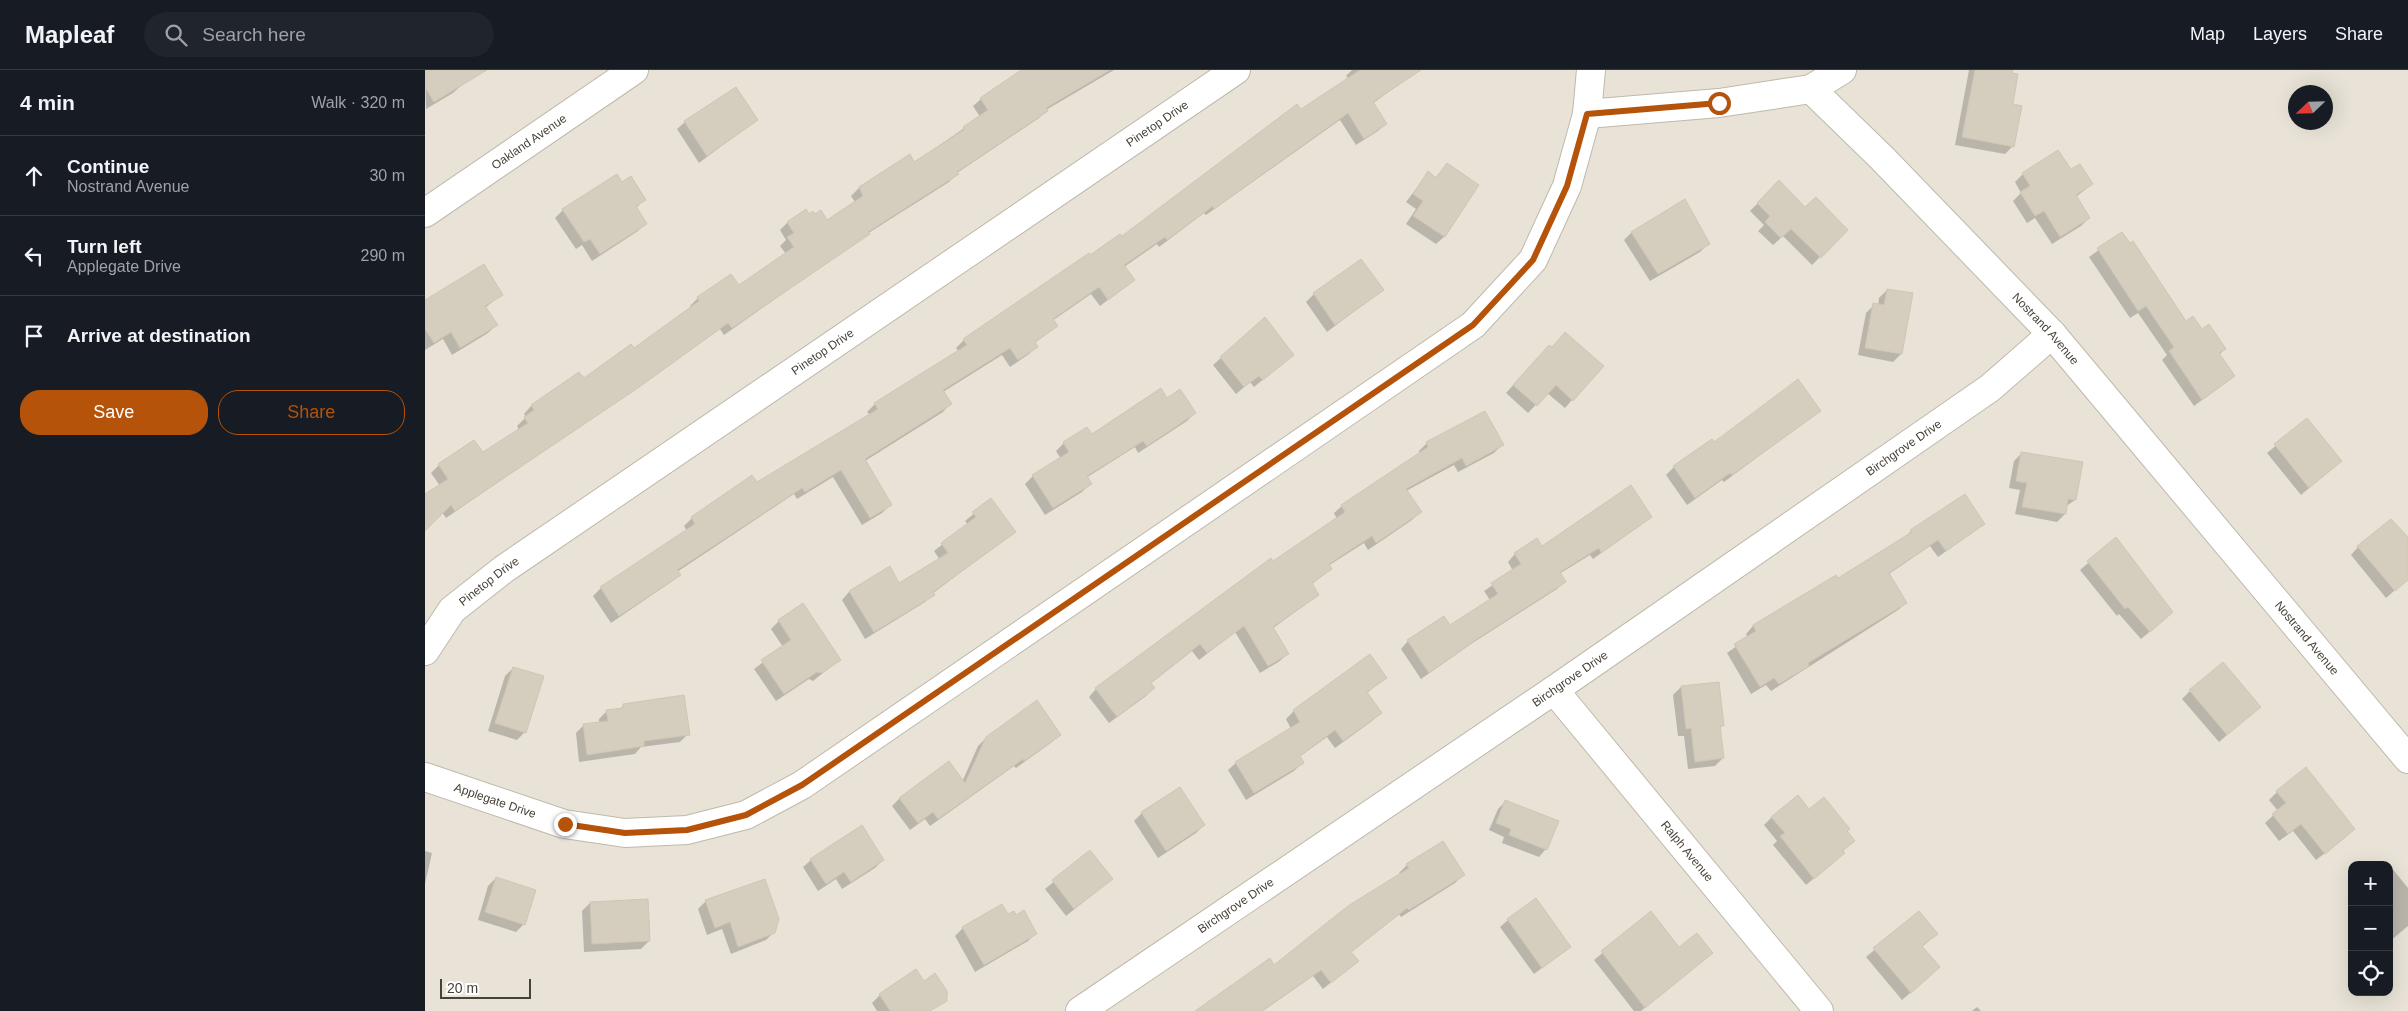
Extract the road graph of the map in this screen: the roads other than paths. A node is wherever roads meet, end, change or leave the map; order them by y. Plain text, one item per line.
1 (634, 70) edge
2 (1236, 70) edge
3 (1591, 70) edge
4 (1842, 70) edge
5 (1811, 89) junction
6 (1587, 114) junction
7 (425, 212) edge
8 (2052, 334) junction
9 (425, 651) edge
10 (1554, 690) junction
11 (2408, 759) edge
12 (425, 777) edge
13 (1080, 1011) edge
14 (1819, 1011) edge

1 - 7 street, Oakland Avenue
2 - 9 street, Pinetop Drive
3 - 6 street, Applegate Drive
4 - 5 street
5 - 6 street
5 - 8 street, Nostrand Avenue
6 - 12 street, Applegate Drive
8 - 10 street, Birchgrove Drive
8 - 11 street, Nostrand Avenue
10 - 13 street, Birchgrove Drive
10 - 14 street, Ralph Avenue

